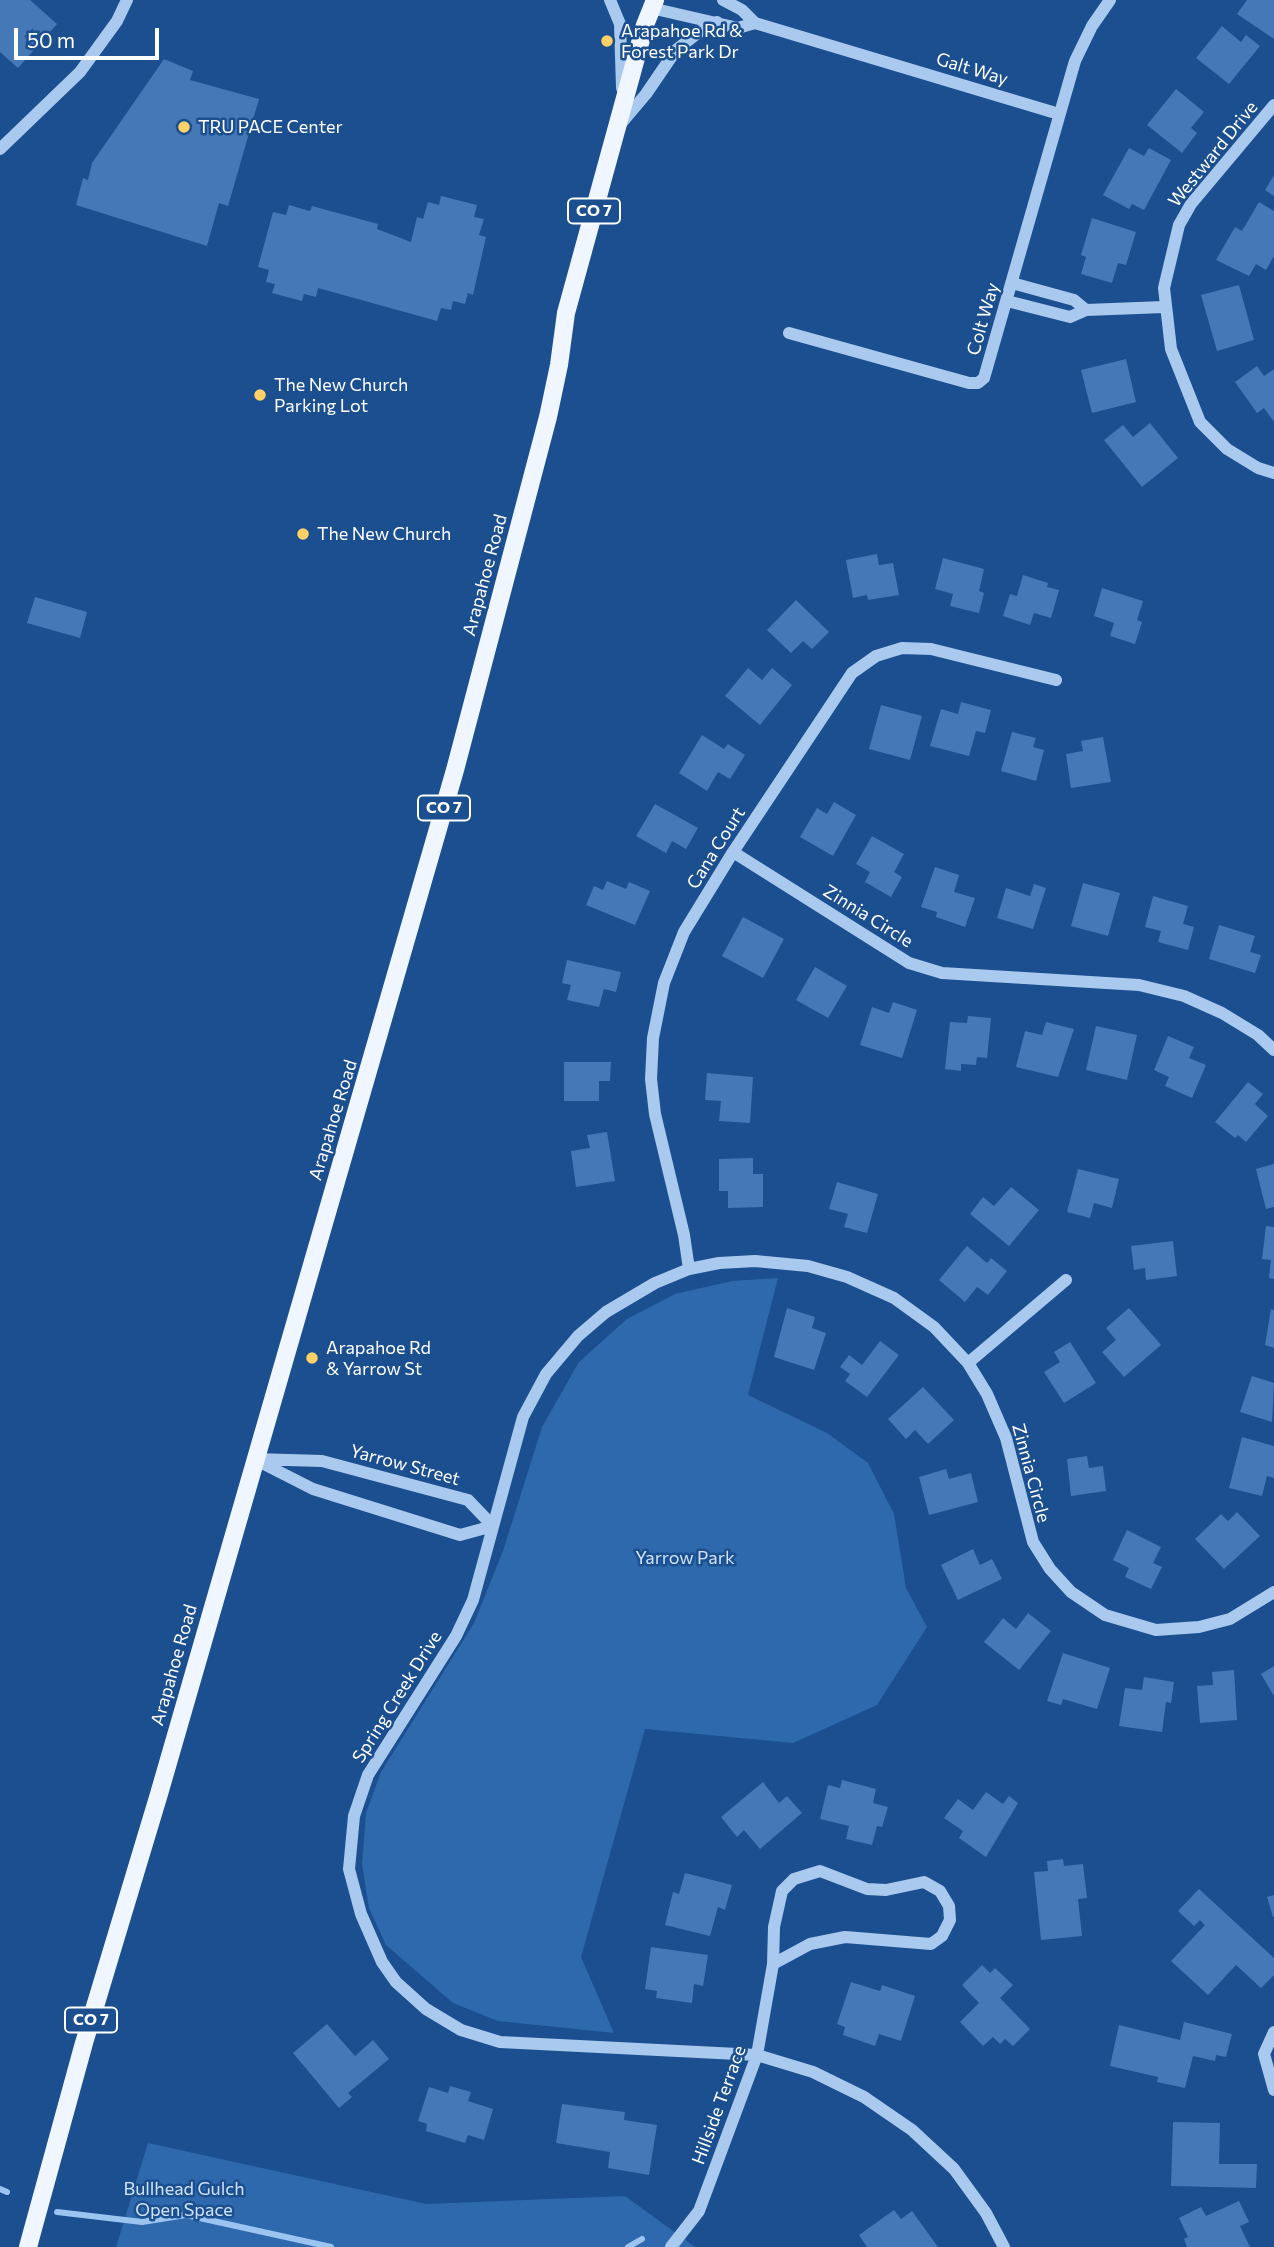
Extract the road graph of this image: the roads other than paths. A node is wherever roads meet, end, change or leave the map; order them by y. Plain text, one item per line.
1 (127, 0) edge
2 (610, 0) edge
3 (723, 0) edge
4 (1110, 0) edge
5 (652, 3) edge
6 (718, 22) junction
7 (755, 23) junction
8 (1274, 105) edge
9 (1059, 114) junction
10 (617, 129) junction
11 (0, 149) edge
12 (1012, 283) junction
13 (1007, 301) junction
14 (1164, 307) junction
15 (1086, 310) junction
16 (789, 333) dead end
17 (1274, 473) edge
18 (1056, 680) dead end
19 (733, 852) junction
20 (1274, 1049) edge
21 (689, 1269) junction
22 (1066, 1280) dead end
23 (968, 1363) junction
24 (254, 1459) junction
25 (493, 1526) junction
26 (1274, 1592) edge
27 (773, 1965) junction
28 (1274, 2032) edge
29 (757, 2056) junction
30 (1274, 2090) edge
31 (28, 2247) edge
32 (671, 2247) edge
33 (1004, 2247) edge

1 - 11 street
2 - 10 street
3 - 7 street, Galt Way
4 - 9 street
5 - 6 street, Galt Way
5 - 10 main road, Arapahoe Road / CO 7
6 - 7 street, Galt Way
6 - 10 street
7 - 9 street, Galt Way
8 - 14 street, Westward Drive
9 - 12 street, Colt Way
10 - 24 main road, Arapahoe Road / CO 7
12 - 13 street, Colt Way
12 - 15 street
13 - 15 street
13 - 16 street, Colt Way
14 - 15 street
14 - 17 street, Westward Drive
18 - 19 street, Cana Court
19 - 20 street, Zinnia Circle
19 - 21 street, Cana Court
21 - 23 street, Zinnia Circle
21 - 25 street, Spring Creek Drive
22 - 23 street
23 - 26 street, Zinnia Circle
24 - 25 street
24 - 25 street, Yarrow Street
24 - 31 main road, Arapahoe Road / CO 7
25 - 29 street, Spring Creek Drive
27 - 27 street, Hillside Terrace
27 - 29 street, Hillside Terrace
28 - 30 street
29 - 32 street, Hillside Terrace
29 - 33 street, Spring Creek Drive

